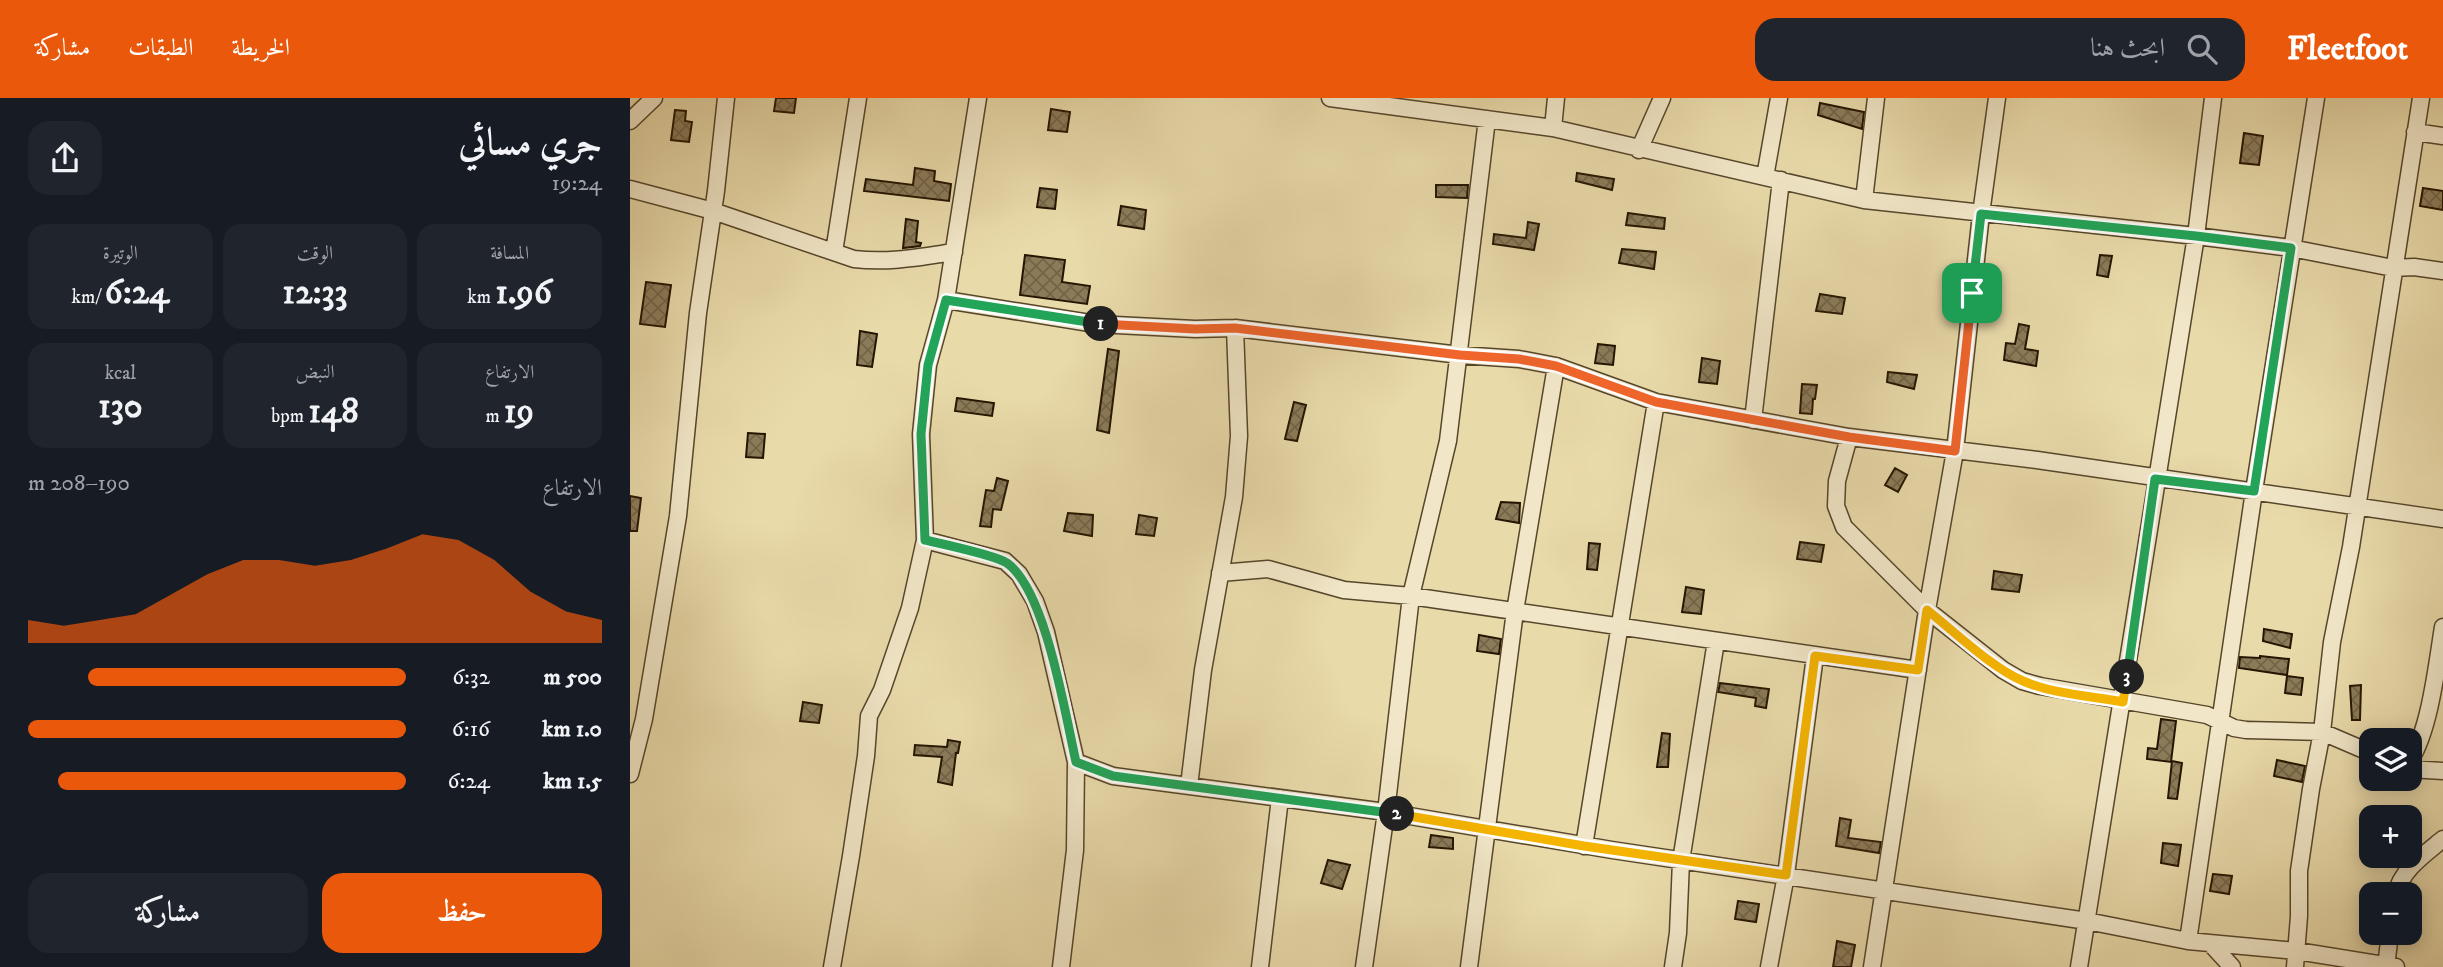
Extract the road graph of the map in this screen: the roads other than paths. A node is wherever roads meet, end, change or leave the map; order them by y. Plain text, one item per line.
1 (654, 98) edge
2 (726, 98) edge
3 (858, 98) edge
4 (978, 98) edge
5 (1332, 98) edge
6 (1556, 98) edge
7 (1662, 98) edge
8 (1779, 98) edge
9 (1876, 98) edge
10 (1997, 98) edge
11 (2213, 98) edge
12 (2316, 98) edge
13 (2421, 98) edge
14 (1442, 105) edge
15 (1487, 119) junction
16 (630, 121) edge
17 (1553, 128) junction
18 (2415, 132) junction
19 (2443, 136) edge
20 (1639, 150) junction
21 (1773, 178) junction
22 (630, 189) edge
23 (1864, 200) junction
24 (713, 211) junction
25 (1981, 214) junction
26 (2196, 236) junction
27 (2291, 248) junction
28 (834, 252) junction
29 (954, 252) junction
30 (2393, 268) junction
31 (2443, 271) edge
32 (946, 300) junction
33 (1235, 328) junction
34 (1460, 355) junction
35 (1556, 366) junction
36 (1656, 402) junction
37 (1753, 420) junction
38 (1849, 437) junction
39 (1955, 451) junction
40 (2155, 479) junction
41 (2254, 491) junction
42 (2357, 507) junction
43 (2443, 519) edge
44 (925, 540) junction
45 (1220, 573) junction
46 (1411, 596) junction
47 (1927, 610) junction
48 (1515, 611) junction
49 (1620, 626) junction
50 (2443, 627) edge
51 (1716, 641) junction
52 (1815, 656) junction
53 (1918, 670) junction
54 (2123, 702) junction
55 (2219, 721) junction
56 (2422, 731) edge
57 (2322, 732) junction
58 (2359, 748) edge
59 (1076, 762) junction
60 (2422, 770) edge
61 (2443, 772) edge
62 (630, 774) edge
63 (1189, 786) junction
64 (1280, 798) junction
65 (1386, 812) junction
66 (1488, 829) junction
67 (2443, 839) edge
68 (1584, 846) junction
69 (1681, 860) junction
70 (1786, 875) junction
71 (2400, 882) edge
72 (1885, 891) junction
73 (2087, 921) junction
74 (2188, 941) junction
75 (2211, 944) junction
76 (2390, 945) edge
77 (2296, 959) edge
78 (2390, 966) edge
79 (832, 967) edge
80 (1062, 967) edge
81 (1260, 967) edge
82 (1364, 967) edge
83 (1469, 967) edge
84 (1673, 967) edge
85 (1769, 967) edge
86 (1872, 967) edge
87 (2079, 967) edge
88 (2232, 967) edge

1 - 16 street
2 - 24 street
3 - 28 street
4 - 29 street
5 - 14 street
6 - 17 street
7 - 20 street
8 - 21 street
9 - 23 street
10 - 25 street
11 - 26 street
12 - 27 street
13 - 18 street
14 - 15 street
15 - 17 street
15 - 34 street
17 - 20 street
18 - 19 street
18 - 30 street
20 - 21 street
21 - 23 street
21 - 37 street
22 - 24 street
23 - 25 street
24 - 28 street
24 - 62 street
25 - 26 street
25 - 39 street
26 - 27 street
26 - 40 street
27 - 30 street
27 - 41 street
28 - 29 street
29 - 32 street
30 - 31 street
30 - 42 street
32 - 33 street
32 - 44 street
33 - 34 street
33 - 45 street
34 - 35 street
34 - 46 street
35 - 36 street
35 - 48 street
36 - 37 street
36 - 49 street
37 - 38 street
38 - 39 street
38 - 47 street
39 - 40 street
39 - 47 street
40 - 41 street
40 - 54 street
41 - 42 street
41 - 55 street
42 - 43 street
42 - 57 street
44 - 59 street
44 - 79 street
45 - 46 street
45 - 63 street
46 - 48 street
46 - 65 street
47 - 53 street
47 - 54 street
48 - 49 street
48 - 66 street
49 - 51 street
49 - 68 street
50 - 56 street
51 - 52 street
51 - 69 street
52 - 53 street
52 - 70 street
53 - 72 street
54 - 55 street
54 - 73 street
55 - 57 street
55 - 74 street
57 - 58 street
57 - 77 street
59 - 63 street
59 - 80 street
60 - 61 street
63 - 64 street
64 - 65 street
64 - 81 street
65 - 66 street
65 - 82 street
66 - 68 street
66 - 83 street
67 - 71 street
68 - 69 street
69 - 70 street
69 - 84 street
70 - 72 street
70 - 85 street
72 - 73 street
72 - 86 street
73 - 74 street
73 - 87 street
74 - 75 street
75 - 77 street
75 - 88 street
76 - 78 street
77 - 78 street

